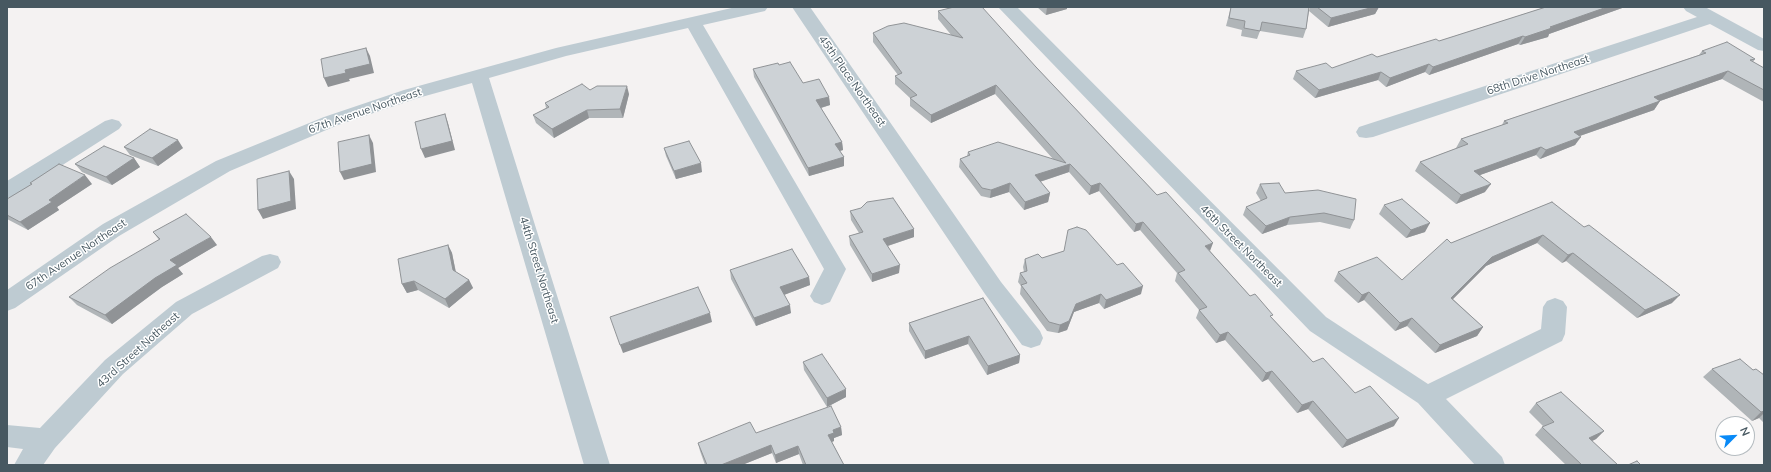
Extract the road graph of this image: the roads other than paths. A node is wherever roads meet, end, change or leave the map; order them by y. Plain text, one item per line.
1 (759, 7) edge
2 (801, 7) edge
3 (1007, 7) edge
4 (1692, 7) edge
5 (1711, 18) junction
6 (693, 22) junction
7 (1764, 46) edge
8 (479, 76) junction
9 (112, 125) dead end
10 (1366, 132) dead end
11 (7, 191) edge
12 (270, 262) dead end
13 (822, 296) dead end
14 (7, 302) edge
15 (1555, 307) dead end
16 (1031, 338) dead end
17 (1427, 396) junction
18 (7, 436) edge
19 (46, 440) junction
20 (27, 465) edge
21 (597, 465) edge
22 (1492, 465) edge

1 - 6 street, 67th Avenue Northeast
2 - 16 street, 45th Place Northeast
3 - 17 street, 46th Street Northeast
4 - 5 street
5 - 7 street
5 - 10 street, 68th Drive Northeast
6 - 8 street, 67th Avenue Northeast
6 - 13 street
8 - 14 street, 67th Avenue Northeast
8 - 21 street, 44th Street Northeast
9 - 11 street
12 - 19 street, 43rd Street Notheast
15 - 17 street
17 - 22 street, 46th Street Northeast
18 - 19 street
19 - 20 street, 43rd Street Notheast

